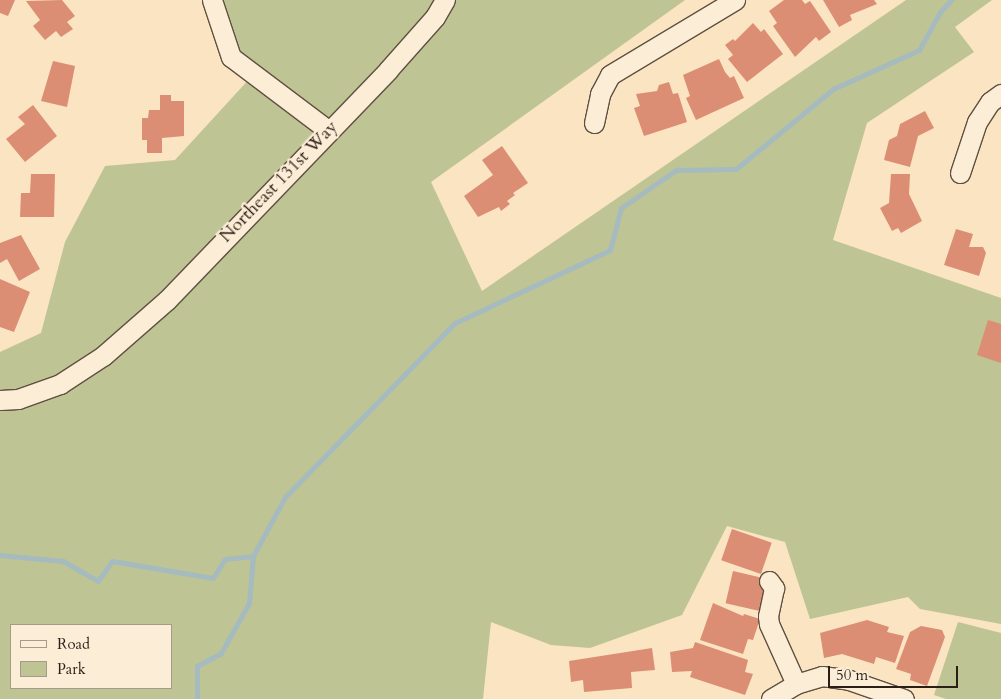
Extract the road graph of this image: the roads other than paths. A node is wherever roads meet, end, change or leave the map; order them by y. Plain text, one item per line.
1 (212, 0) edge
2 (445, 0) edge
3 (736, 0) edge
4 (1001, 94) edge
5 (594, 123) dead end
6 (328, 130) junction
7 (960, 173) dead end
8 (0, 400) edge
9 (769, 581) dead end
10 (796, 684) junction
11 (771, 699) edge
12 (904, 699) edge

1 - 6 street
2 - 6 street, Northeast 131st Way
3 - 5 street
4 - 7 street
6 - 8 street, Northeast 131st Way
9 - 10 street
10 - 11 street
10 - 12 street

